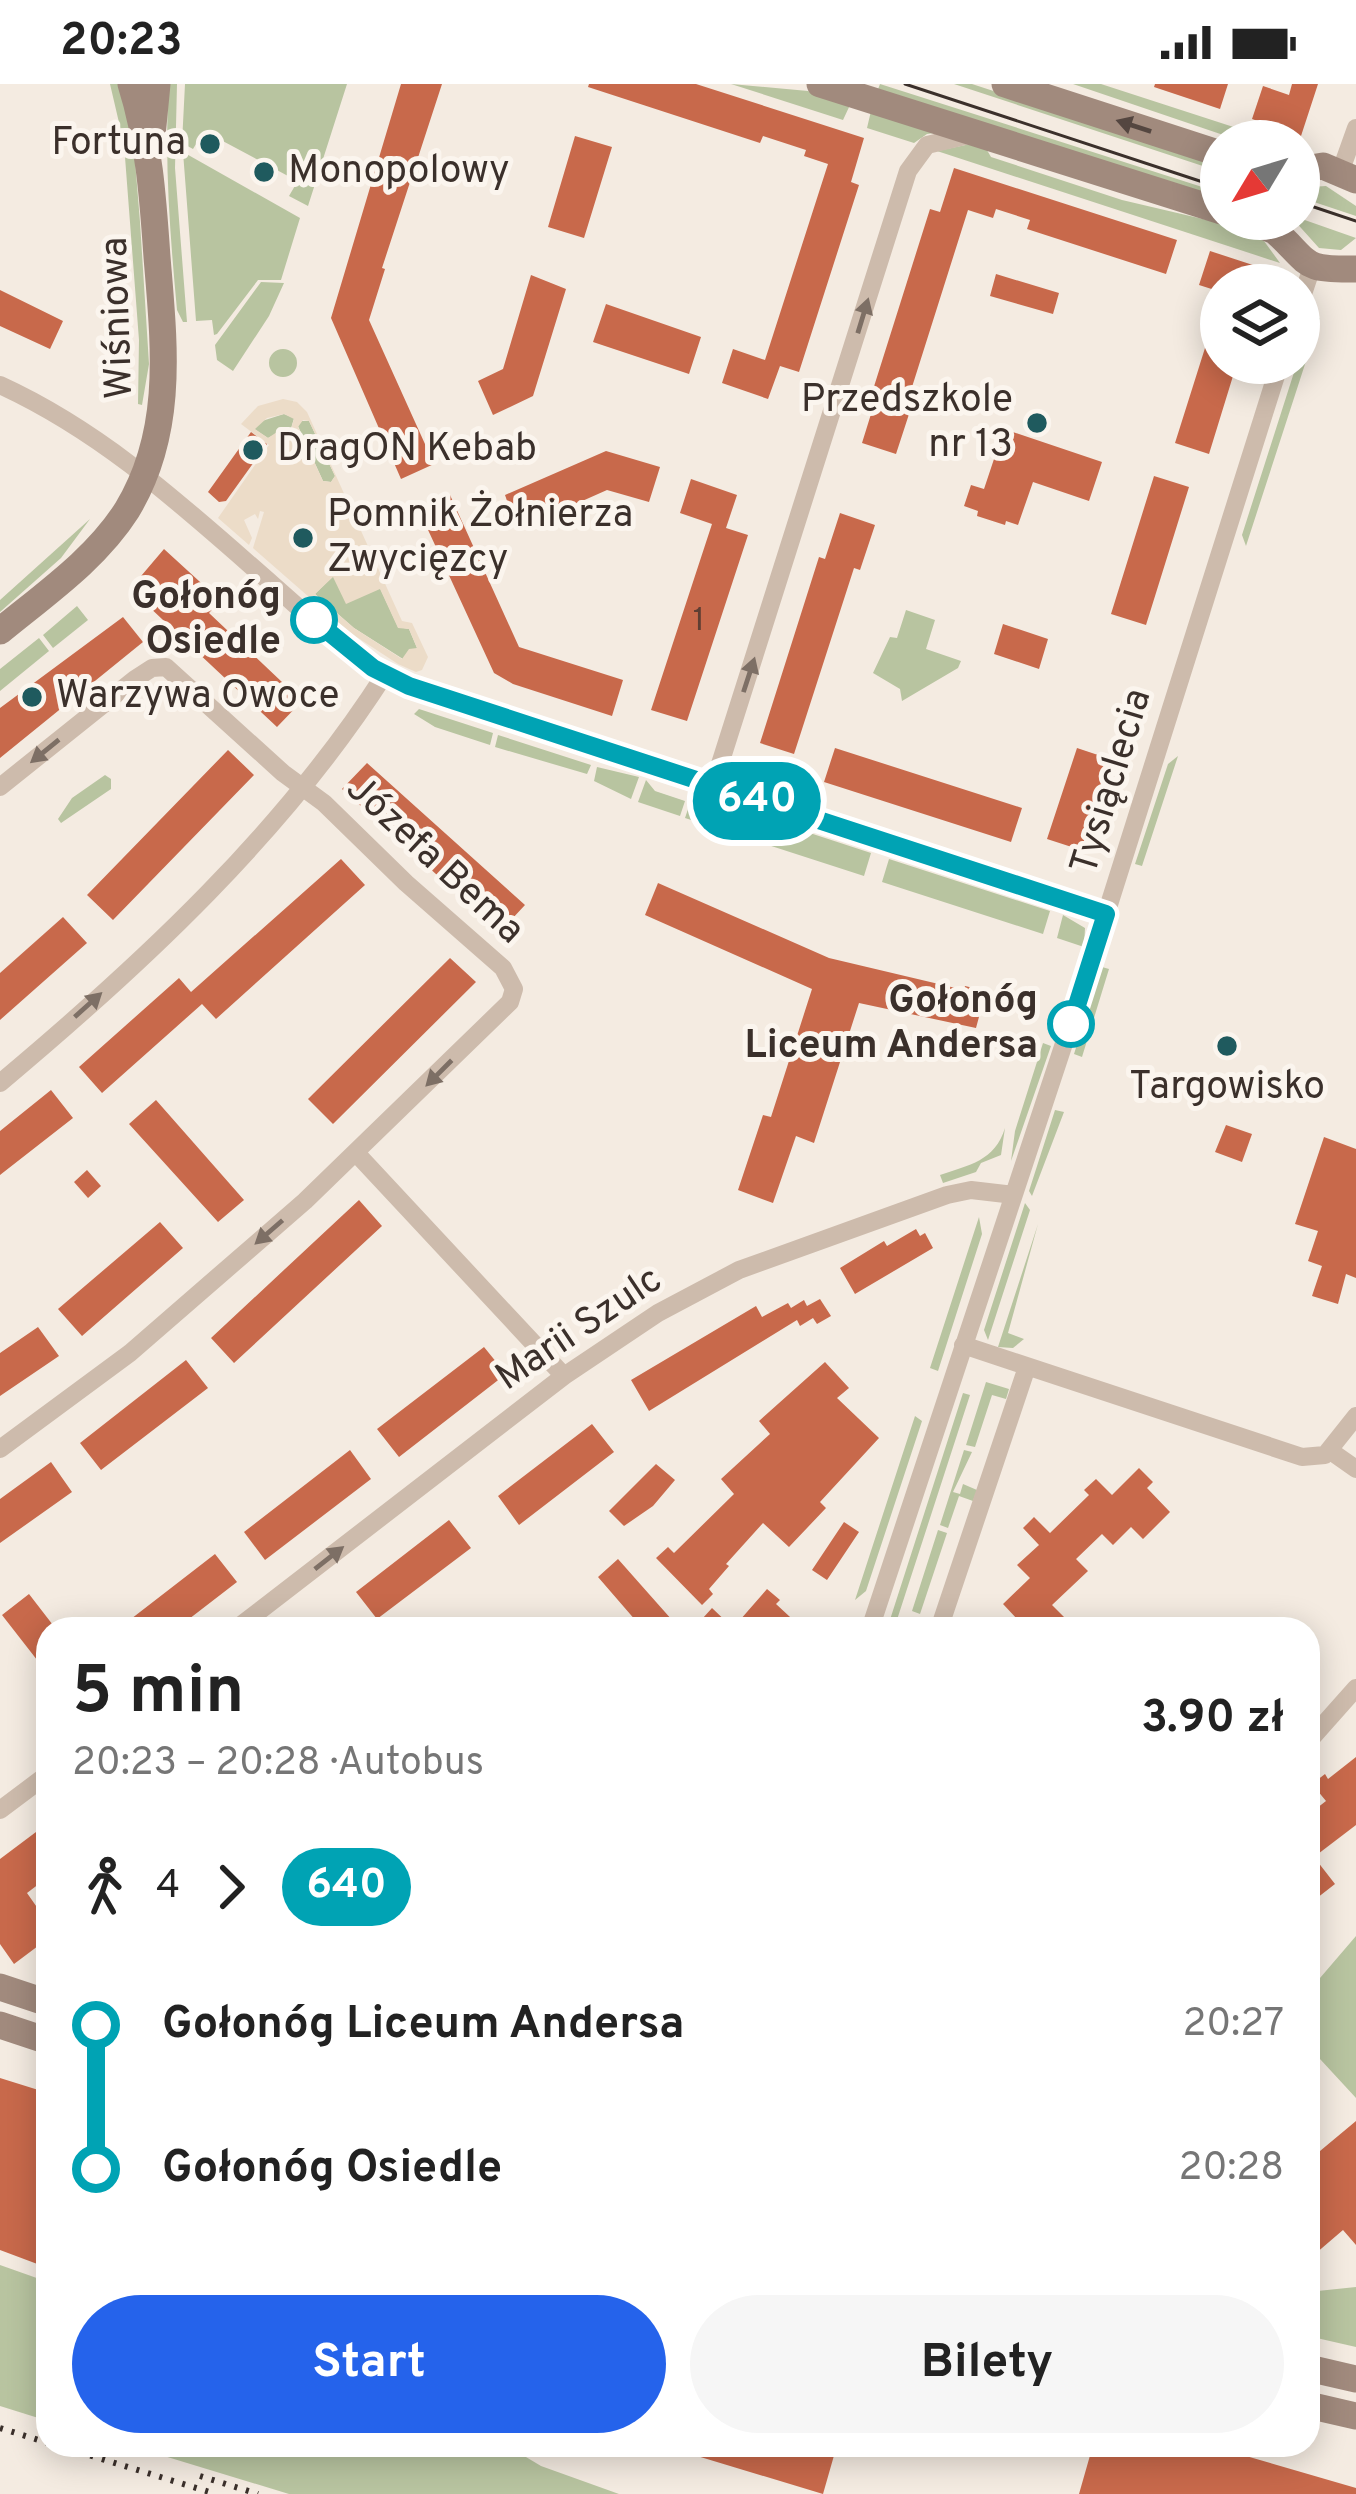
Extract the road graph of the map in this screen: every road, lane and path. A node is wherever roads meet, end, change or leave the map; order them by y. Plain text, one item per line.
1 (131, 84) edge
2 (157, 84) edge
3 (820, 84) edge
4 (1005, 84) edge
5 (1356, 128) edge
6 (983, 133) junction
7 (1200, 147) edge
8 (149, 158) junction
9 (1348, 175) edge
10 (1200, 204) edge
11 (1285, 240) edge
12 (1308, 264) edge
13 (1353, 266) edge
14 (1320, 268) edge
15 (1273, 384) edge
16 (0, 385) edge
17 (144, 473) junction
18 (0, 631) edge
19 (385, 674) junction
20 (713, 786) junction
21 (0, 787) edge
22 (302, 788) junction
23 (1106, 914) junction
24 (0, 1083) edge
25 (357, 1154) junction
26 (1014, 1195) junction
27 (963, 1345) junction
28 (1027, 1366) junction
29 (564, 1376) junction
30 (1353, 1426) edge
31 (0, 1449) edge
32 (1329, 1450) junction
33 (1356, 1469) edge
34 (252, 1617) edge
35 (874, 1617) edge
36 (943, 1617) edge
37 (1356, 1688) edge
38 (1320, 1728) edge
39 (36, 1783) edge
40 (0, 1810) edge
41 (0, 1987) edge
42 (36, 1999) edge
43 (0, 2025) edge
44 (36, 2037) edge
45 (1320, 2371) edge
46 (1356, 2379) edge
47 (1320, 2408) edge
48 (1356, 2416) edge

1 - 8 street, Wiśniowa
2 - 8 street, Wiśniowa
3 - 6 street
7 -> 4 street
5 - 9 street
6 - 10 street
20 -> 6 street
8 - 17 street, Wiśniowa
11 - 12 street
13 - 14 street
15 - 23 street, Tysiąclecia
16 - 17 street
17 - 18 street, Wiśniowa
17 - 19 street
19 - 20 street
19 - 22 street
20 - 23 street
22 -> 21 street, Józefa Bema
24 -> 22 street
22 -> 25 street, Józefa Bema
23 - 26 street, Tysiąclecia
25 - 29 street
25 -> 31 street
26 - 27 street, Tysiąclecia
26 - 29 street, Marii Szulc
27 - 28 street
27 - 35 street, Tysiąclecia
28 - 32 street
28 - 36 street
34 -> 29 street, Marii Szulc
30 - 32 street
32 - 33 street
37 - 38 street
39 - 40 street
41 - 42 street
43 - 44 street
45 - 46 street
47 - 48 street

